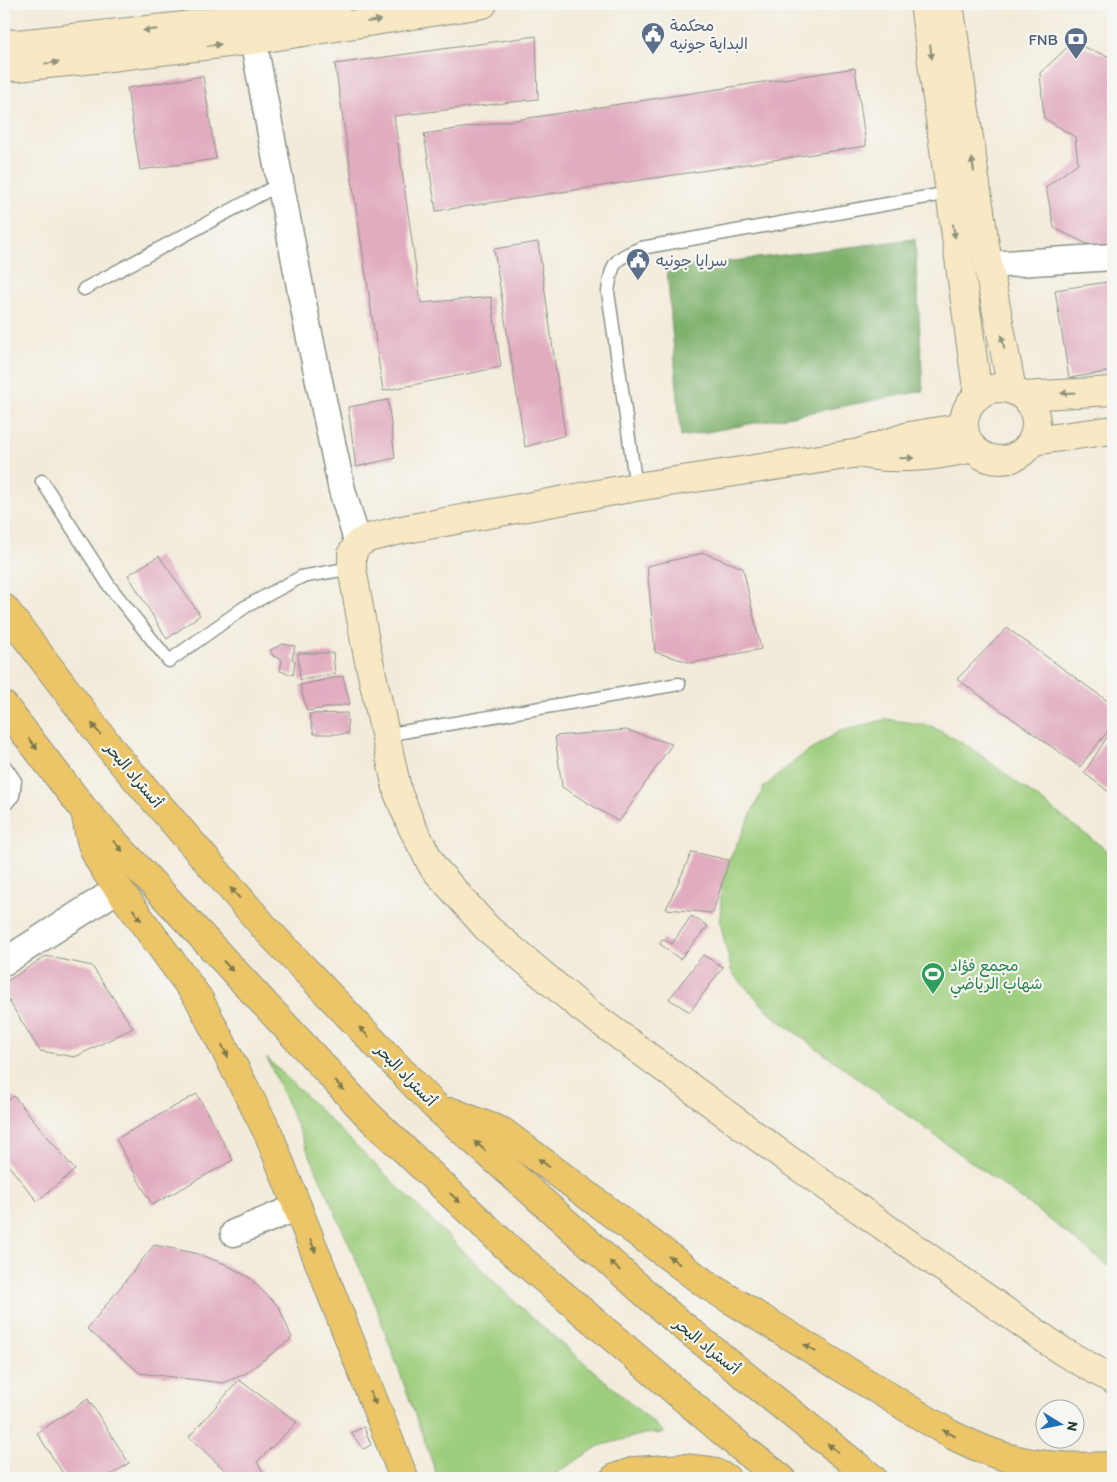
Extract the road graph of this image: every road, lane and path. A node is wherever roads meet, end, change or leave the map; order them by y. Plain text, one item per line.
1 (337, 4) edge
2 (483, 4) edge
3 (924, 4) edge
4 (949, 4) edge
5 (251, 29) junction
6 (4, 43) edge
7 (4, 66) edge
8 (280, 184) junction
9 (949, 193) junction
10 (1113, 257) edge
11 (988, 265) junction
12 (84, 289) dead end
13 (1113, 391) edge
14 (1017, 393) junction
15 (978, 396) junction
16 (1113, 430) edge
17 (968, 437) junction
18 (1033, 441) junction
19 (42, 481) dead end
20 (636, 487) junction
21 (355, 556) junction
22 (4, 608) edge
23 (679, 684) dead end
24 (4, 706) edge
25 (386, 735) junction
26 (4, 765) edge
27 (4, 806) edge
28 (85, 811) junction
29 (118, 888) junction
30 (4, 962) edge
31 (434, 1105) junction
32 (298, 1207) junction
33 (234, 1233) dead end
34 (1113, 1380) edge
35 (1113, 1466) edge
36 (404, 1478) edge
37 (615, 1478) edge
38 (726, 1478) edge
39 (781, 1478) edge
40 (872, 1478) edge

1 - 5 street
5 -> 2 street
3 -> 9 street
11 -> 4 street
5 -> 6 street
7 -> 5 street
5 - 8 street
8 - 12 lane
8 - 21 street
9 -> 15 street
9 - 20 lane
10 - 11 street
14 -> 11 street
13 -> 14 street
14 - 15 street
14 - 18 street
15 - 17 street
16 - 18 street
17 - 18 street
17 - 20 street
19 - 21 lane
20 - 21 street
21 - 25 street
31 -> 22 highway, أتستراد البحر
23 - 25 lane
24 -> 28 highway
25 - 34 street
26 - 27 lane
28 - 29 highway
28 -> 39 highway
29 - 30 street
29 -> 32 highway
35 -> 31 highway
40 -> 31 highway, أتستراد البحر
32 - 33 street
32 -> 36 highway
37 - 38 highway

